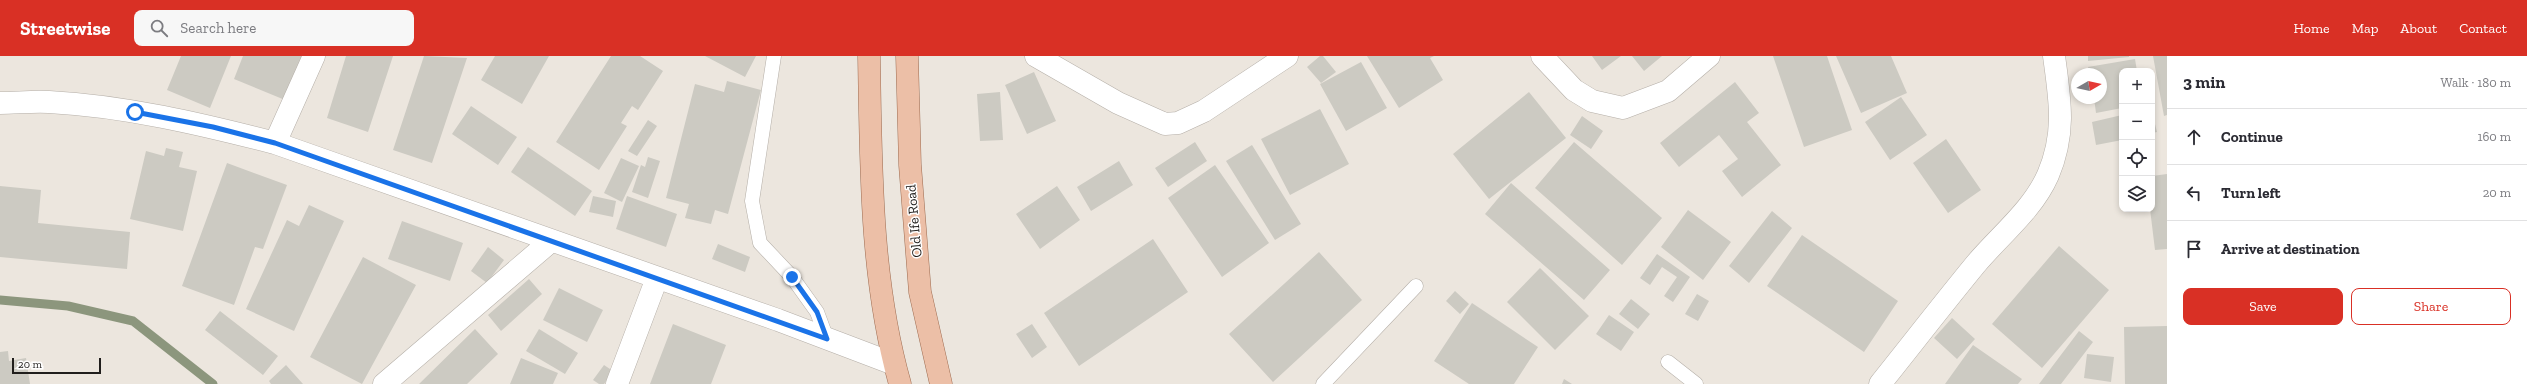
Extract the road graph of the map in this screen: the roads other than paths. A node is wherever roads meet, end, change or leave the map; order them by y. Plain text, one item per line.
1 (314, 56) edge
2 (774, 56) edge
3 (869, 56) edge
4 (907, 56) edge
5 (1036, 56) edge
6 (1287, 56) edge
7 (1542, 56) edge
8 (1709, 56) edge
9 (2054, 56) edge
10 (0, 103) edge
11 (275, 143) junction
12 (551, 241) junction
13 (657, 278) junction
14 (1416, 286) dead end
15 (827, 339) junction
16 (1668, 362) dead end
17 (897, 374) edge
18 (384, 384) edge
19 (617, 384) edge
20 (941, 384) edge
21 (1323, 384) edge
22 (1696, 384) edge
23 (1880, 384) edge

1 - 11 street
2 - 15 lane
3 - 17 main road
4 - 20 main road, Old Ife Road
5 - 6 street
7 - 8 street
9 - 23 street
10 - 11 street
11 - 12 street
12 - 13 street
12 - 18 street
13 - 15 street
13 - 19 street
14 - 21 lane
15 - 17 street
16 - 22 lane

